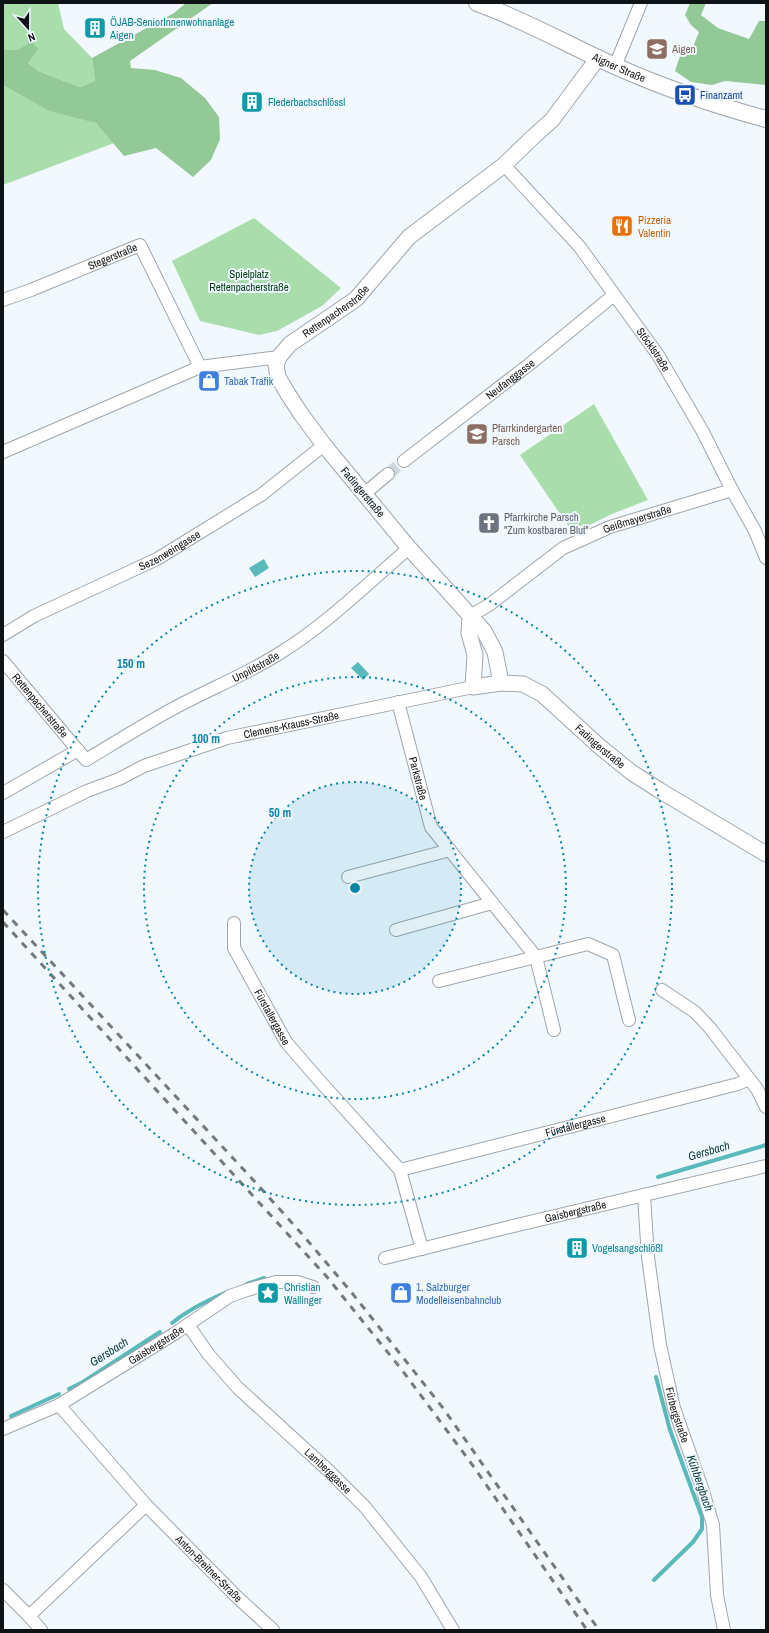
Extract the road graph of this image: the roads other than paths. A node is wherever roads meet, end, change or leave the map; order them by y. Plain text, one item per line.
1 (477, 3) edge
2 (640, 3) edge
3 (598, 58) junction
4 (615, 66) junction
5 (766, 119) edge
6 (504, 165) junction
7 (614, 295) junction
8 (3, 300) edge
9 (279, 357) junction
10 (200, 367) junction
11 (324, 445) junction
12 (3, 452) edge
13 (404, 461) tunnel mouth
14 (388, 474) tunnel mouth
15 (732, 490) junction
16 (364, 494) junction
17 (409, 548) junction
18 (766, 558) edge
19 (470, 616) junction
20 (3, 635) edge
21 (3, 661) edge
22 (501, 683) junction
23 (473, 687) junction
24 (398, 702) junction
25 (78, 750) junction
26 (86, 760) joint
27 (3, 793) edge
28 (3, 832) edge
29 (450, 850) junction
30 (766, 854) edge
31 (348, 877) dead end
32 (492, 903) junction
33 (234, 923) dead end
34 (396, 930) dead end
35 (536, 957) junction
36 (439, 981) dead end
37 (662, 990) dead end
38 (629, 1020) dead end
39 (554, 1030) dead end
40 (749, 1079) junction
41 (766, 1107) edge
42 (766, 1166) edge
43 (400, 1170) junction
44 (644, 1196) junction
45 (422, 1249) junction
46 (386, 1258) dead end
47 (313, 1287) dead end
48 (188, 1325) junction
49 (59, 1405) junction
50 (3, 1429) edge
51 (146, 1505) junction
52 (3, 1590) edge
53 (30, 1616) junction
54 (41, 1630) edge
55 (273, 1630) edge
56 (453, 1630) edge
57 (724, 1630) edge

1 - 3 main road, Aigner Straße
2 - 4 street
3 - 4 main road, Aigner Straße
3 - 6 street, Rettenpacherstraße
4 - 5 main road, Aigner Straße
6 - 7 street, Stöcklstraße
6 - 9 street, Rettenpacherstraße
7 - 13 street, Neufanggasse
7 - 15 street, Stöcklstraße
8 - 10 street, Stegerstraße
9 - 10 street
9 - 11 street, Fadingerstraße
10 - 12 street
11 - 16 street, Fadingerstraße
11 - 20 street, Sezenweingasse
14 - 16 street
15 - 18 street, Stöcklstraße
15 - 19 street, Geißmayerstraße
16 - 17 street, Fadingerstraße
17 - 19 street, Fadingerstraße
17 - 26 street, Unpildstraße
19 - 22 street, Fadingerstraße
19 - 23 street
21 - 25 street, Rettenpacherstraße
22 - 23 street, Clemens-Krauss-Straße
22 - 30 street, Fadingerstraße
23 - 24 street, Clemens-Krauss-Straße
24 - 28 street, Clemens-Krauss-Straße
24 - 29 street, Parkstraße
25 - 26 street, Rettenpacherstraße
25 - 27 street
29 - 31 street
29 - 32 street, Parkstraße
32 - 34 street
32 - 35 street, Parkstraße
33 - 43 street, Fürstallergasse
35 - 36 street
35 - 38 street
35 - 39 street, Parkstraße
37 - 40 street
40 - 41 street
40 - 43 street, Fürstallergasse
42 - 44 street, Gaisbergstraße
43 - 45 street, Fürstallergasse
44 - 45 street, Gaisbergstraße
44 - 57 street, Fürbergstraße
45 - 46 street, Gaisbergstraße
47 - 48 street, Gaisbergstraße
48 - 49 street, Gaisbergstraße
48 - 56 street, Lamberggasse
49 - 50 street, Gaisbergstraße
49 - 51 street, Anton-Breitner-Straße
51 - 53 street
51 - 55 street, Anton-Breitner-Straße
52 - 53 street
53 - 54 street

